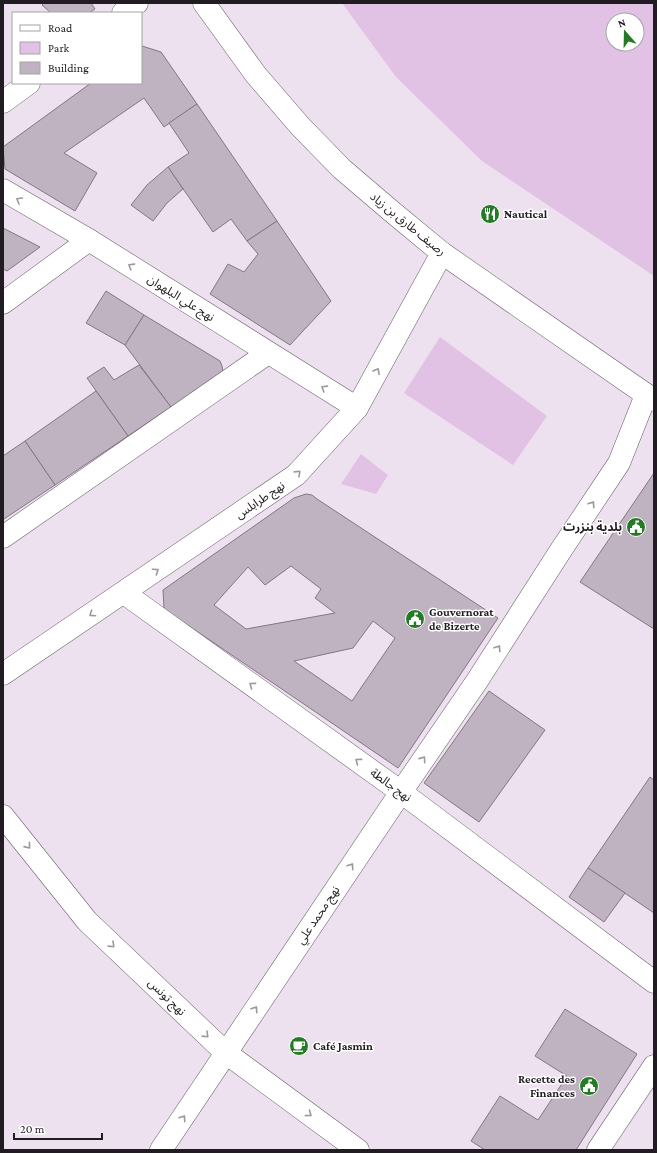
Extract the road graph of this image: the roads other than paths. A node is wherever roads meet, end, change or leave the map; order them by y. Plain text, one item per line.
1 (137, 3) edge
2 (204, 3) edge
3 (124, 12) edge
4 (28, 84) edge
5 (3, 102) edge
6 (3, 190) edge
7 (89, 240) junction
8 (442, 253) junction
9 (3, 303) edge
10 (268, 353) junction
11 (650, 397) edge
12 (357, 408) junction
13 (3, 537) edge
14 (124, 593) junction
15 (3, 674) edge
16 (401, 792) junction
17 (3, 816) edge
18 (654, 982) edge
19 (226, 1053) junction
20 (654, 1066) edge
21 (162, 1150) edge
22 (358, 1150) edge
23 (598, 1150) edge

1 - 3 street
2 - 8 street, رصيف طارق بن زياد
4 - 5 street
7 -> 6 street, نهج علي البلهوان
7 - 9 street
10 -> 7 street, نهج علي البلهوان
8 - 11 street, رصيف طارق بن زياد
12 -> 8 street, نهج طرابلس
12 -> 10 street, نهج علي البلهوان
10 - 13 street
16 -> 11 street, نهج محمد علي
14 -> 12 street, نهج طرابلس
14 -> 15 street, نهج طرابلس
16 -> 14 street, نهج جالطة
16 - 18 street, نهج جالطة
19 -> 16 street, نهج محمد علي
17 -> 19 street, نهج تونس
21 -> 19 street, نهج محمد علي
19 -> 22 street, نهج تونس
20 - 23 street

